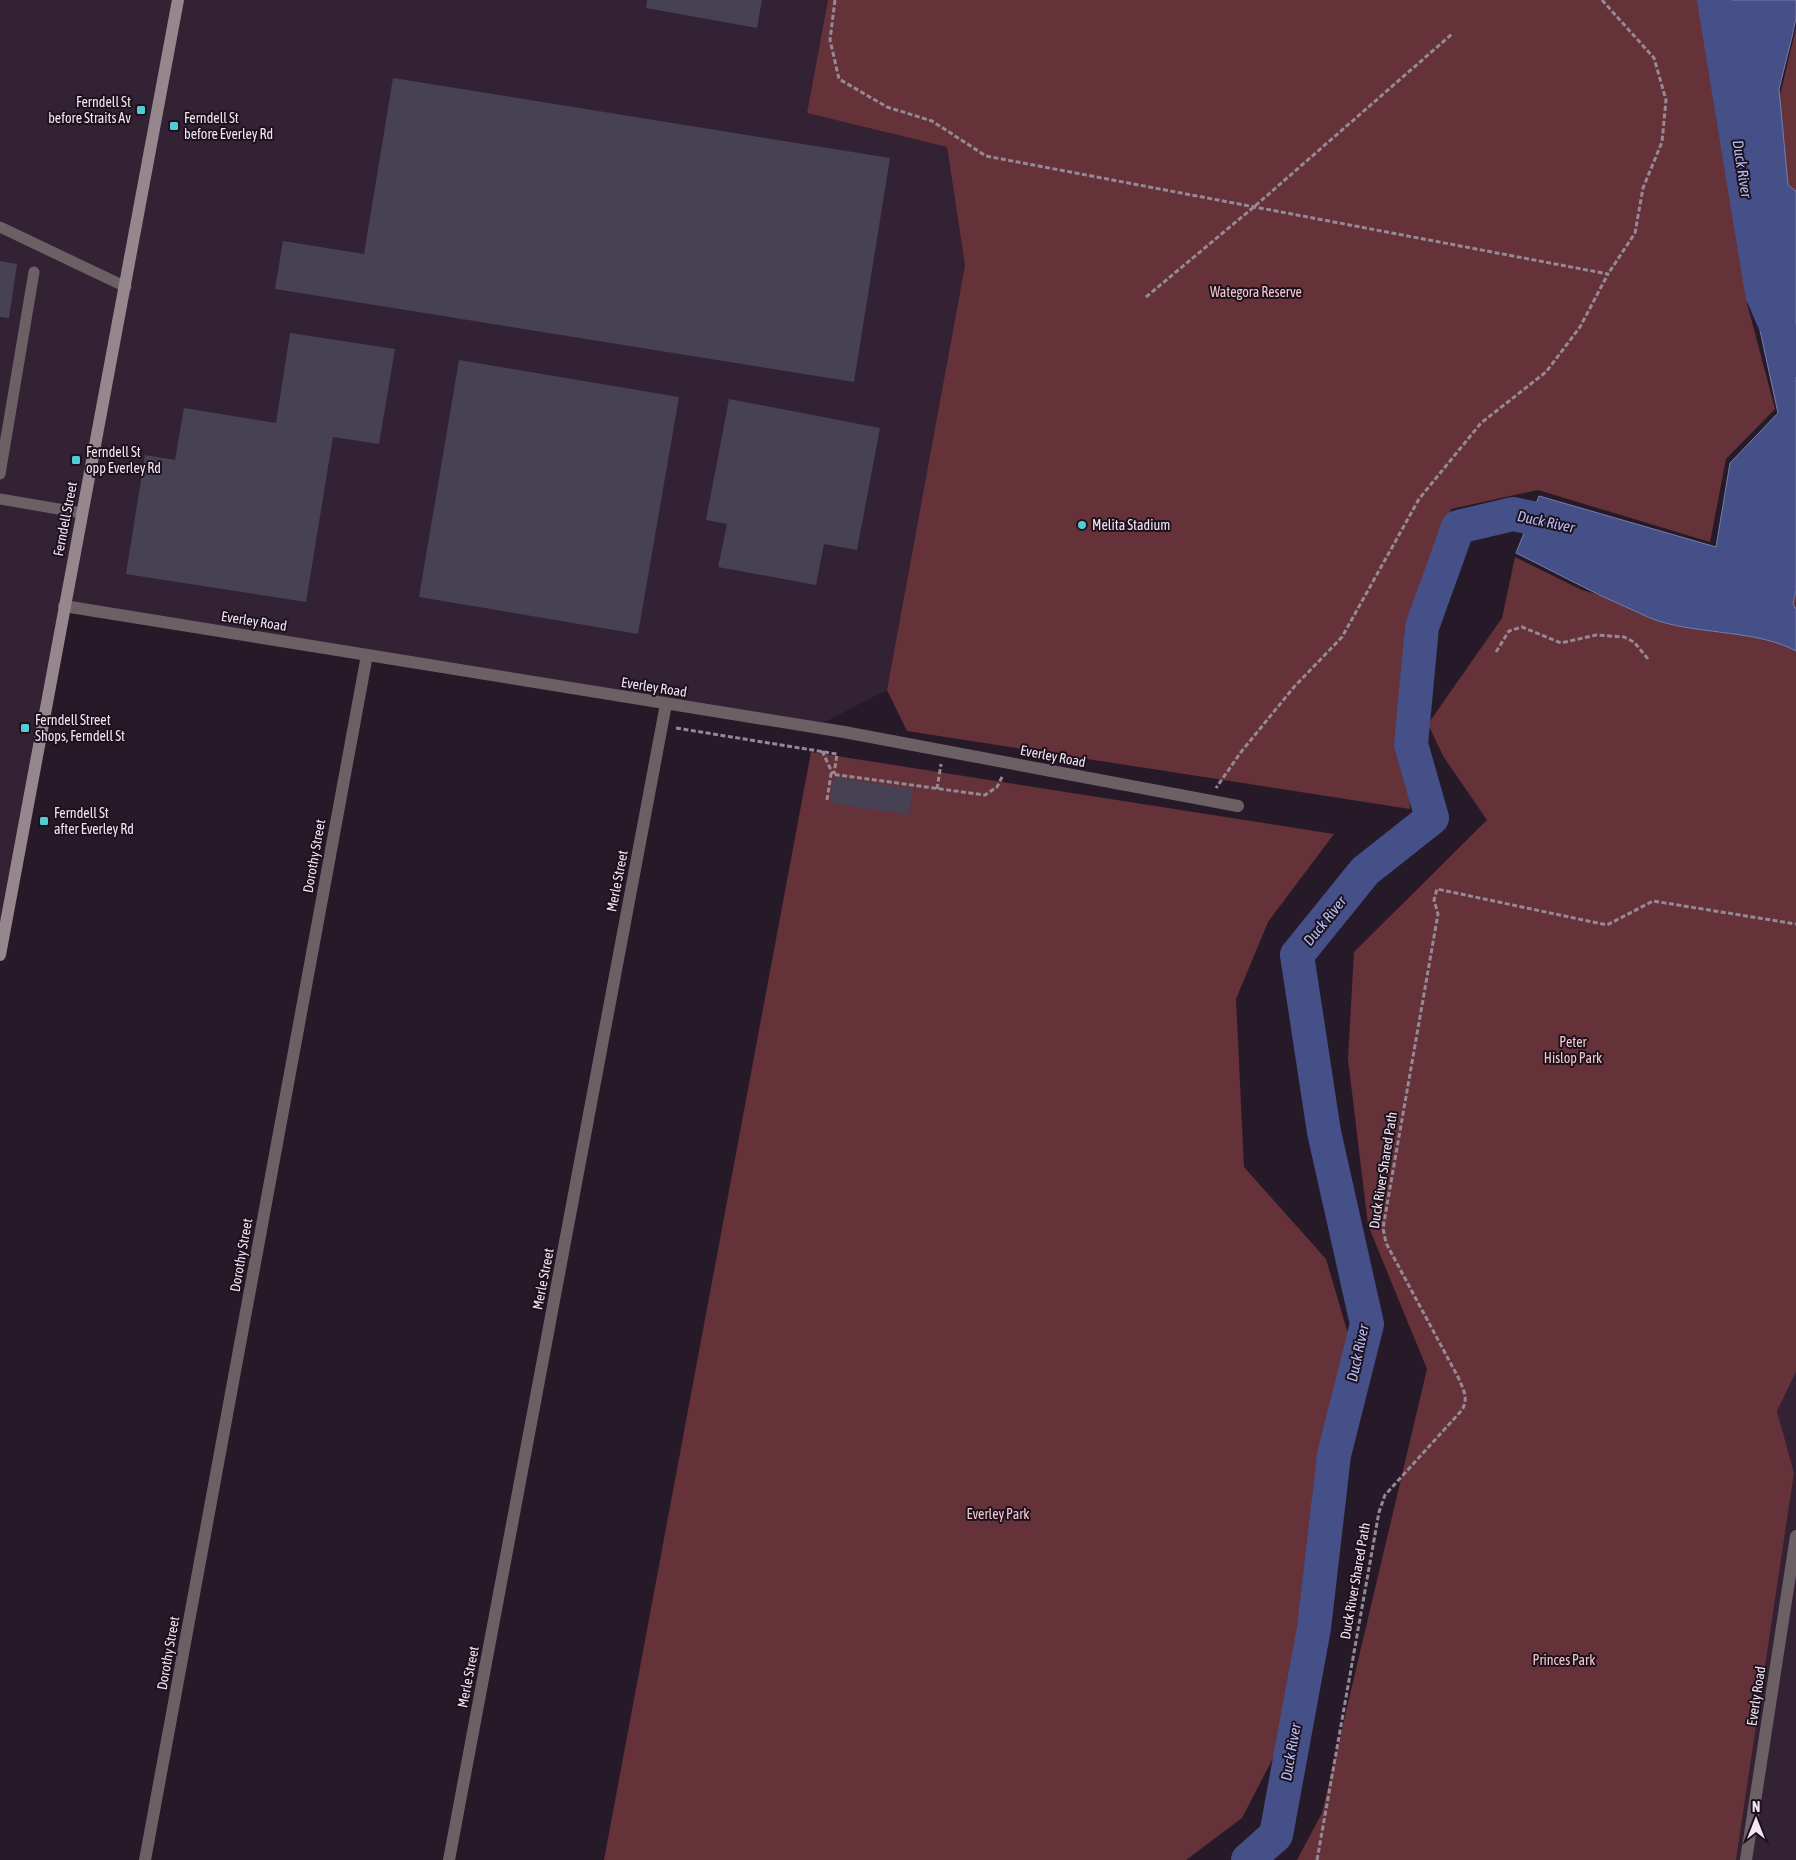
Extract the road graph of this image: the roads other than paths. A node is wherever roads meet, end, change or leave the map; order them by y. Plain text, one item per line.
1 (178, 0) edge
2 (0, 226) edge
3 (34, 272) dead end
4 (126, 287) junction
5 (0, 474) edge
6 (0, 499) edge
7 (82, 513) junction
8 (64, 606) junction
9 (367, 655) junction
10 (666, 704) junction
11 (1238, 806) dead end
12 (0, 955) edge
13 (1796, 1536) edge
14 (145, 1860) edge
15 (449, 1860) edge
16 (1746, 1860) edge

1 - 4 main road, Ferndell Street
2 - 4 lane
3 - 5 lane
4 - 7 main road, Ferndell Street
6 - 7 lane
7 - 8 main road, Ferndell Street
8 - 9 street, Everley Road
8 - 12 main road, Ferndell Street
9 - 10 street, Everley Road
9 - 14 street, Dorothy Street
10 - 11 street, Everley Road
10 - 15 street, Merle Street
13 - 16 street, Everly Road

